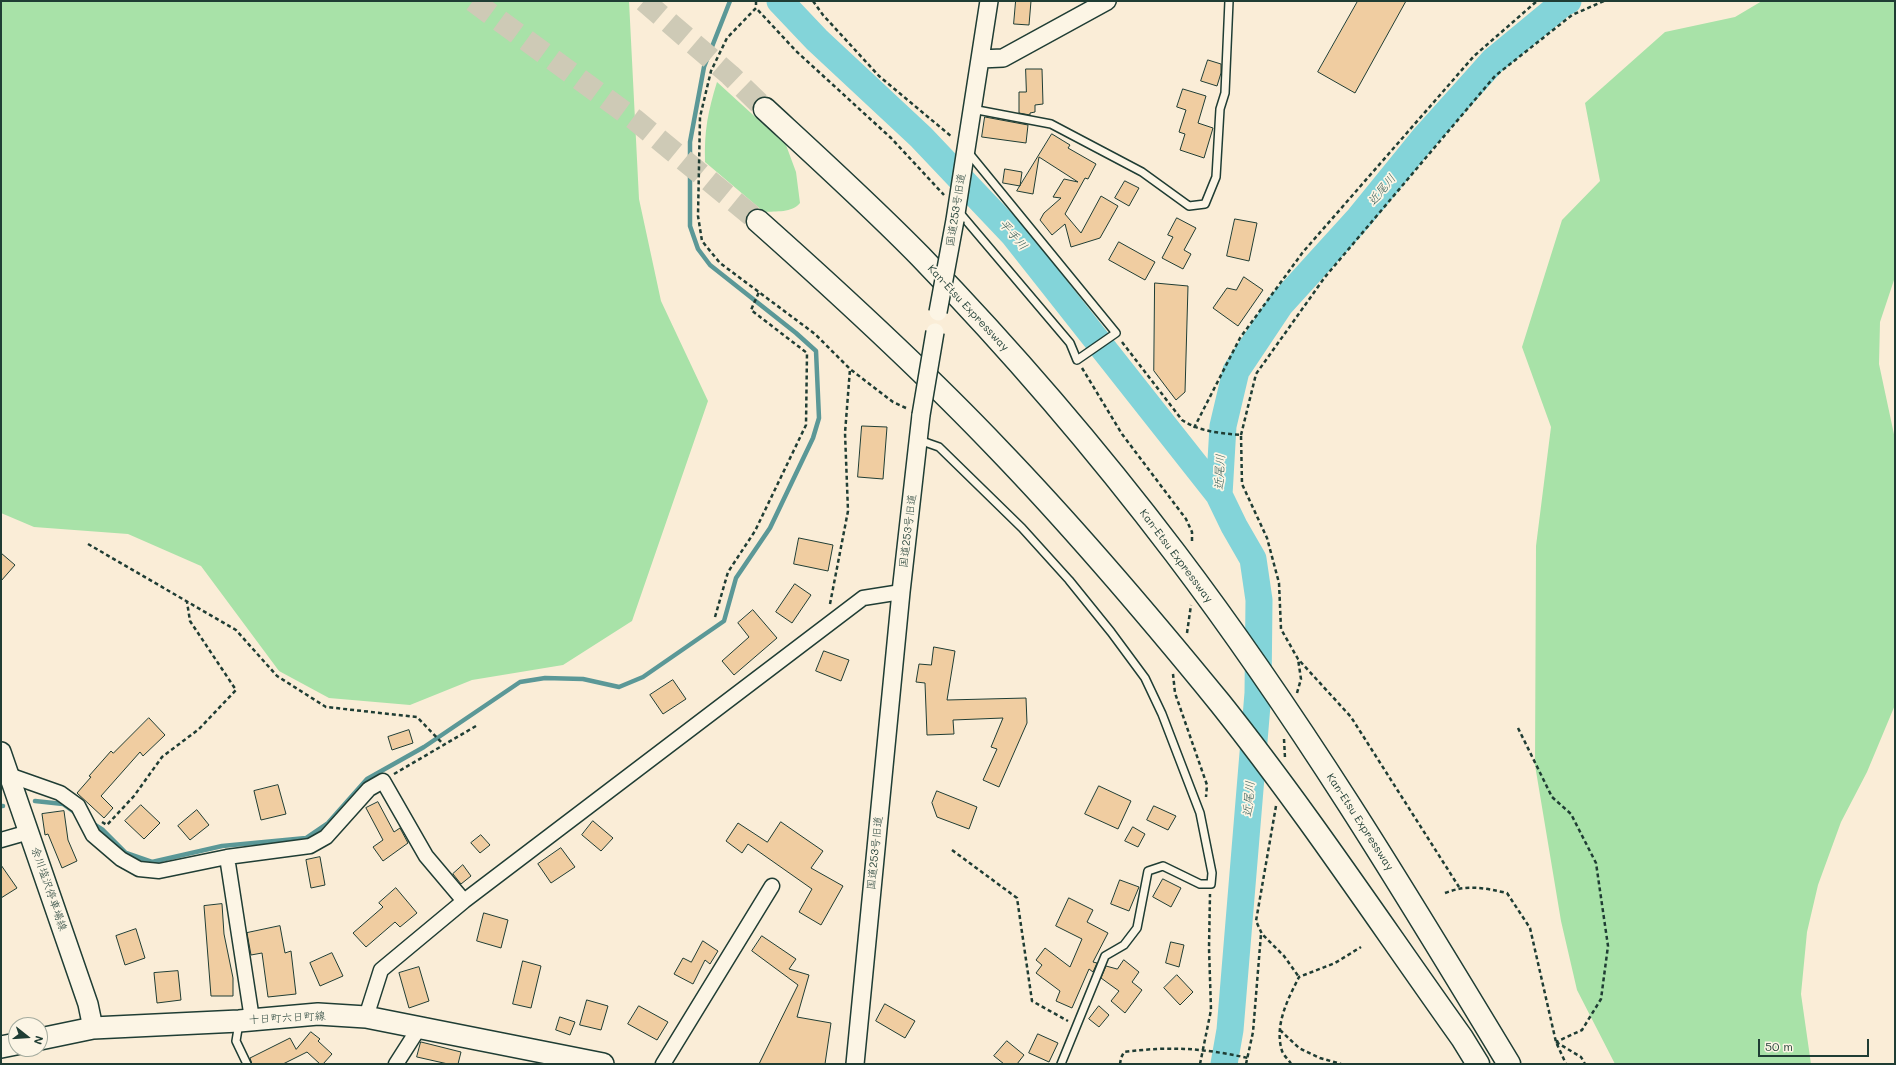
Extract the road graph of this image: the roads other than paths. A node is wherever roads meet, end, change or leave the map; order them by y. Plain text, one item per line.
1 (989, 1) edge
2 (1229, 1) edge
3 (1101, 2) edge
4 (980, 59) junction
5 (765, 109) tunnel mouth
6 (972, 109) junction
7 (965, 153) junction
8 (956, 209) junction
9 (758, 221) tunnel mouth
10 (918, 440) junction
11 (901, 592) junction
12 (4, 762) edge
13 (29, 832) junction
14 (1, 840) edge
15 (227, 857) junction
16 (772, 886) dead end
17 (464, 901) junction
18 (366, 1017) junction
19 (246, 1020) junction
20 (93, 1028) junction
21 (419, 1028) junction
22 (48, 1037) edge
23 (248, 1064) edge
24 (396, 1064) edge
25 (603, 1064) edge
26 (663, 1064) edge
27 (854, 1064) edge
28 (1061, 1064) edge
29 (1478, 1064) edge
30 (1509, 1064) edge

1 - 4 street, 国道253号旧道
2 - 6 lane
3 - 4 street
4 - 6 street, 国道253号旧道
5 - 30 highway, Kan-Etsu Expressway
6 - 7 street, 国道253号旧道
7 - 8 street, 国道253号旧道
7 - 8 lane
8 - 10 street, 国道253号旧道, bridge
9 - 29 highway
10 - 11 street, 国道253号旧道
10 - 28 lane
11 - 17 street
11 - 27 street, 国道253号旧道
12 - 13 main road, 余川塩沢停車場線
12 - 15 street
13 - 14 street
13 - 20 main road, 余川塩沢停車場線
15 - 17 street
15 - 19 street
16 - 26 street
17 - 18 street
18 - 19 main road, 十日町六日町線
18 - 21 main road, 十日町六日町線
19 - 20 main road, 十日町六日町線
19 - 23 lane
20 - 22 main road, 十日町六日町線
21 - 24 street
21 - 25 main road, 十日町六日町線

